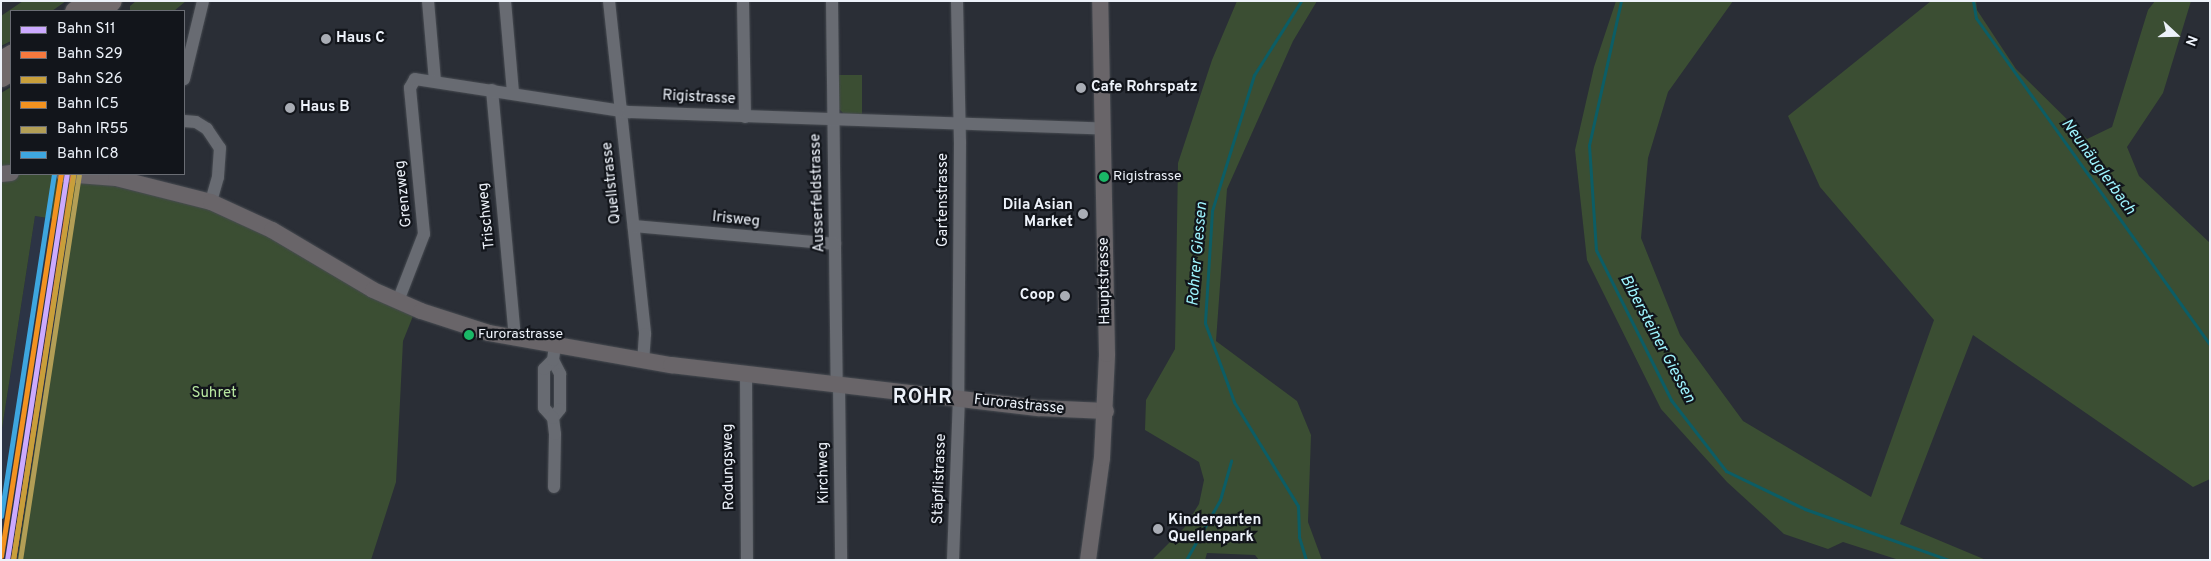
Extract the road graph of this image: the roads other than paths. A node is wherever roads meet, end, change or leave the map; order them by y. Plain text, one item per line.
1 (88, 1) edge
2 (112, 1) edge
3 (203, 1) edge
4 (428, 1) edge
5 (505, 1) edge
6 (609, 1) edge
7 (744, 1) edge
8 (832, 1) edge
9 (957, 1) edge
10 (1100, 1) edge
11 (75, 10) edge
12 (100, 10) edge
13 (185, 75) edge
14 (415, 80) joint
15 (435, 81) junction
16 (492, 90) junction
17 (513, 93) junction
18 (621, 110) junction
19 (745, 117) junction
20 (832, 120) junction
21 (185, 121) edge
22 (960, 125) junction
23 (1103, 130) junction
24 (76, 175) edge
25 (211, 202) junction
26 (634, 226) junction
27 (835, 244) junction
28 (398, 301) junction
29 (515, 339) junction
30 (554, 353) junction
31 (643, 360) junction
32 (746, 374) junction
33 (838, 385) junction
34 (958, 399) junction
35 (1106, 411) junction
36 (554, 487) dead end
37 (747, 560) edge
38 (841, 560) edge
39 (953, 560) edge
40 (1088, 560) edge

1 - 11 highway
2 - 12 highway
3 - 13 street
4 - 15 street
5 - 17 street
6 - 18 street, Quellstrasse
7 - 19 street
8 - 20 street, Ausserfeldstrasse
9 - 22 street, Gartenstrasse
10 - 23 main road, Hauptstrasse
14 - 15 street, Rigistrasse
14 - 28 street, Grenzweg
15 - 16 street, Rigistrasse
16 - 17 street, Rigistrasse
16 - 29 street, Trischweg
17 - 18 street, Rigistrasse
18 - 19 street, Rigistrasse
18 - 26 street, Quellstrasse
19 - 20 street, Rigistrasse
20 - 22 street, Rigistrasse
20 - 27 street, Ausserfeldstrasse
21 - 25 street
22 - 23 street, Rigistrasse
22 - 34 street, Gartenstrasse
23 - 35 main road, Hauptstrasse
24 - 25 main road, Furorastrasse
25 - 28 main road, Furorastrasse
26 - 27 street, Irisweg
26 - 31 street, Quellstrasse
27 - 33 street, Ausserfeldstrasse
28 - 29 main road, Furorastrasse
29 - 30 main road, Furorastrasse
30 - 31 main road, Furorastrasse
30 - 36 street
31 - 32 main road, Furorastrasse
32 - 33 main road, Furorastrasse
32 - 37 street, Rodungsweg
33 - 34 main road, Furorastrasse
33 - 38 street, Kirchweg
34 - 35 main road, Furorastrasse
34 - 39 street, Stäpflistrasse
35 - 40 main road, Hauptstrasse

